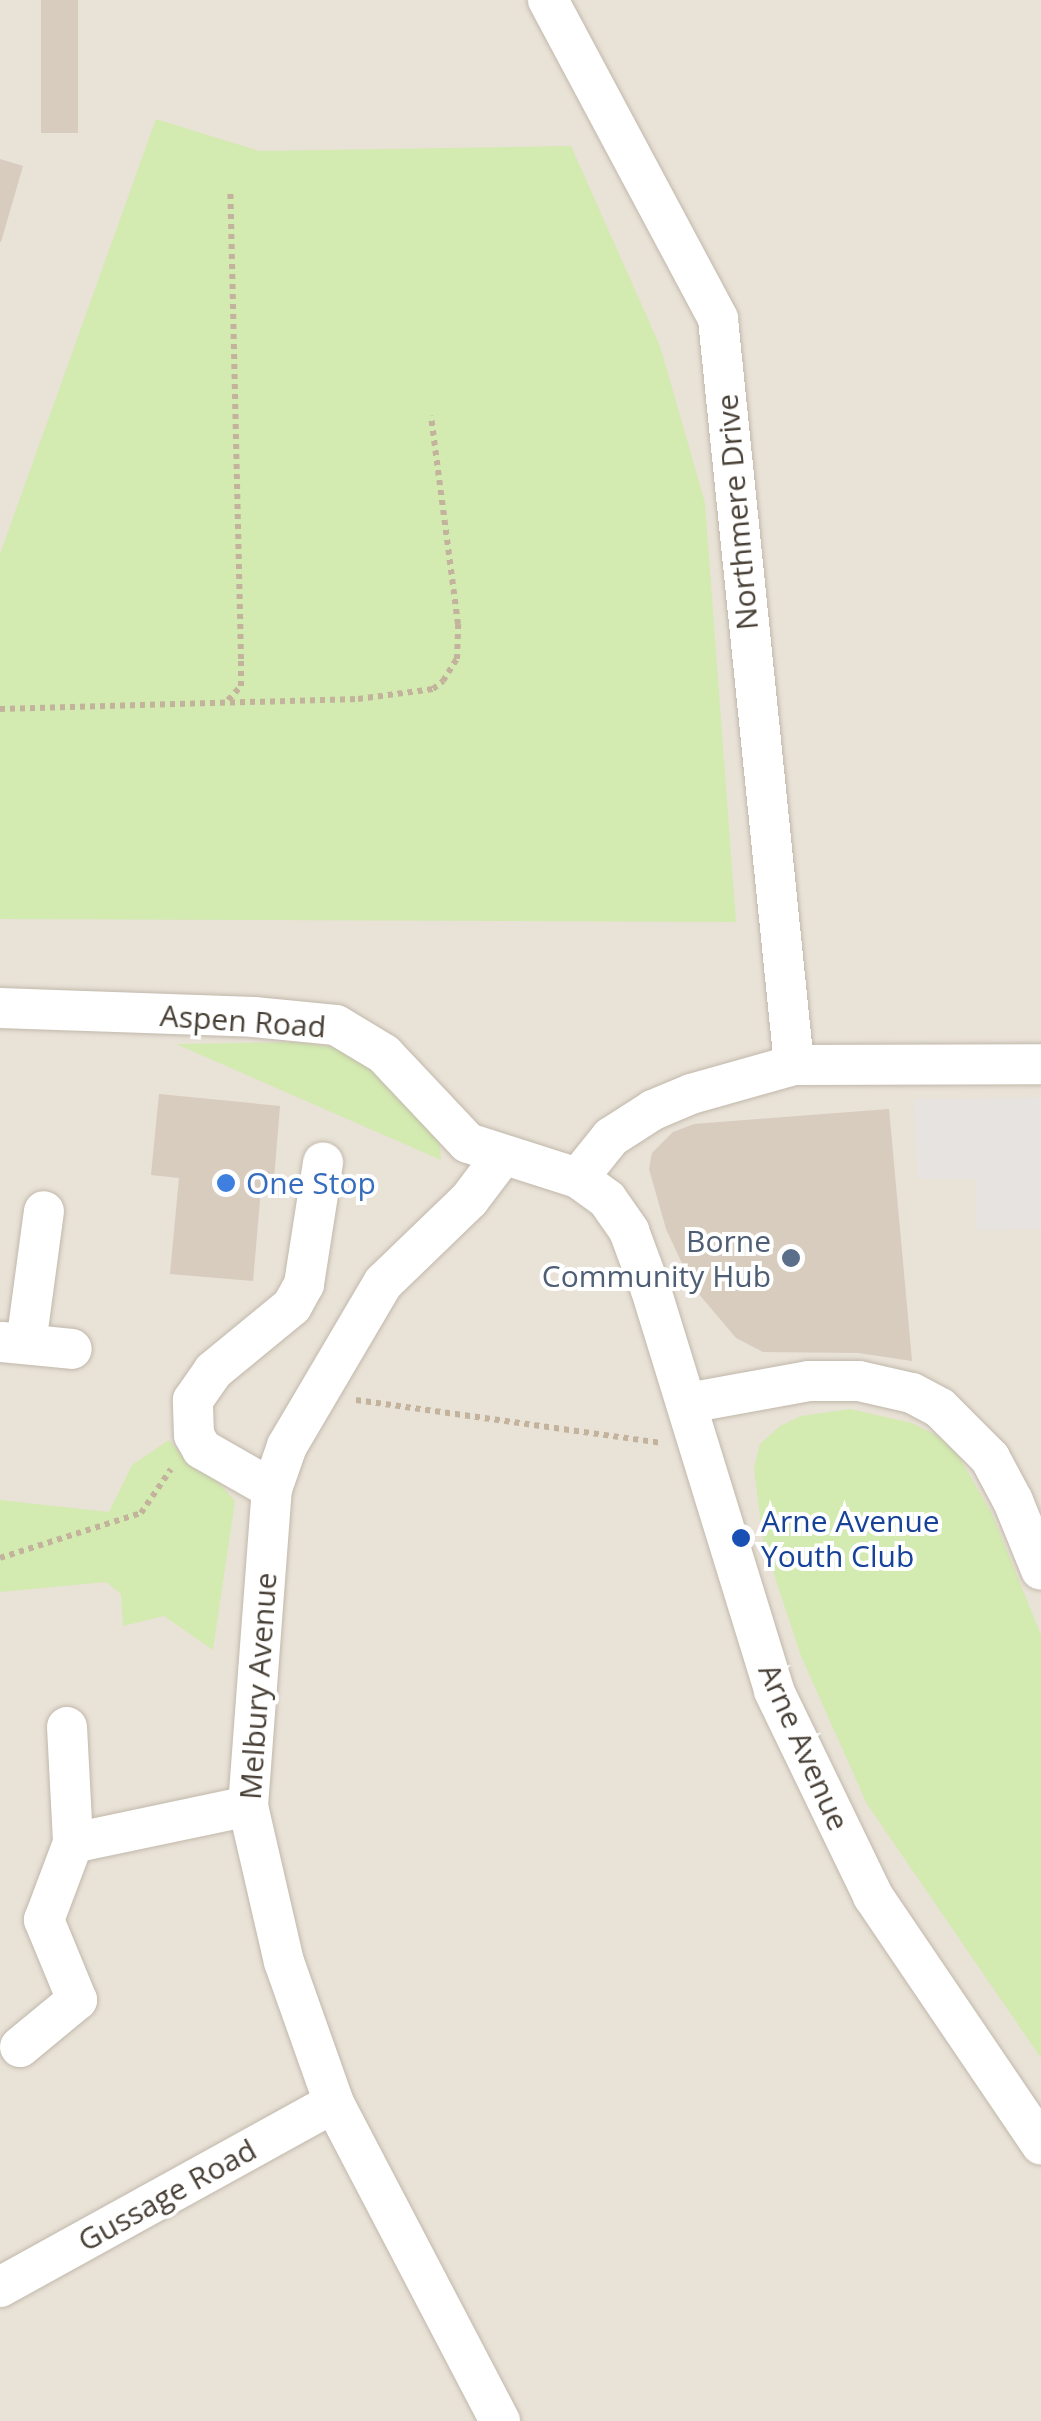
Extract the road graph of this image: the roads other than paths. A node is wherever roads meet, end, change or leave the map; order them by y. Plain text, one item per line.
1 (548, 0) edge
2 (0, 1008) edge
3 (794, 1064) junction
4 (1041, 1064) edge
5 (502, 1155) junction
6 (323, 1162) dead end
7 (578, 1178) junction
8 (44, 1211) dead end
9 (636, 1251) joint
10 (13, 1343) edge
11 (72, 1350) dead end
12 (688, 1403) junction
13 (272, 1488) junction
14 (1041, 1570) edge
15 (68, 1727) dead end
16 (248, 1806) junction
17 (73, 1843) junction
18 (20, 2047) dead end
19 (334, 2103) junction
20 (1041, 2144) edge
21 (0, 2287) edge
22 (500, 2421) edge

1 - 3 street, Northmere Drive
2 - 5 street, Aspen Road
3 - 4 street
3 - 7 street
5 - 7 street, Aspen Road
5 - 13 street, Melbury Avenue
6 - 13 street
7 - 9 street, Aspen Road
8 - 10 street
9 - 12 street, Arne Avenue
10 - 11 street
12 - 14 street
12 - 20 street, Arne Avenue
13 - 16 street, Melbury Avenue
15 - 17 street
16 - 17 street
16 - 19 street, Melbury Avenue
17 - 18 street
19 - 21 street, Gussage Road
19 - 22 street, Melbury Avenue

